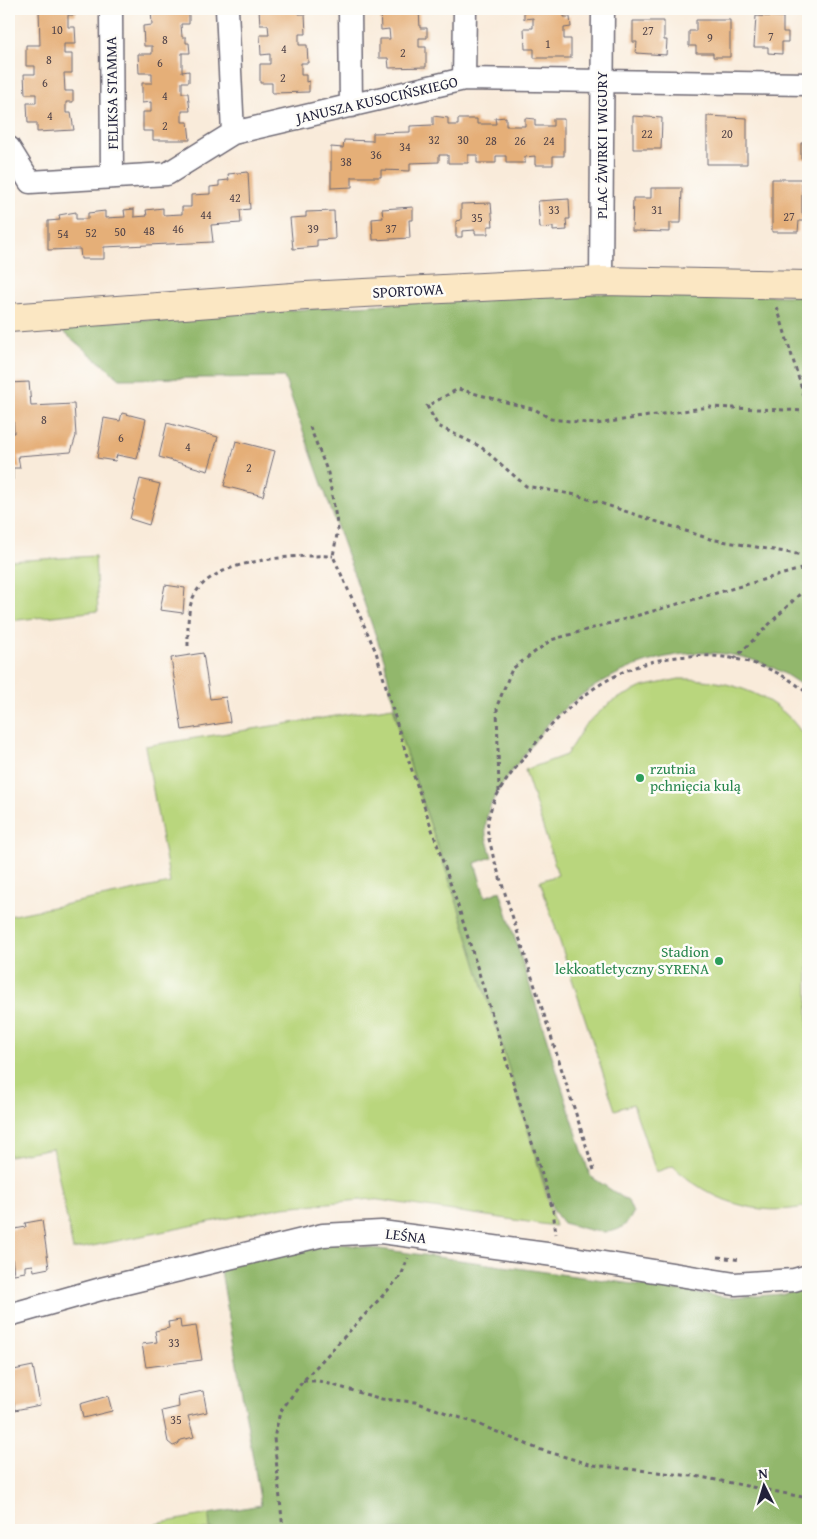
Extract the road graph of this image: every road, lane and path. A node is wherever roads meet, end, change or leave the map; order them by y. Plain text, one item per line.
1 (111, 9) edge
2 (227, 9) edge
3 (350, 9) edge
4 (465, 9) edge
5 (603, 9) edge
6 (464, 79) junction
7 (602, 82) junction
8 (808, 84) edge
9 (351, 106) junction
10 (233, 133) junction
11 (9, 148) edge
12 (112, 177) junction
13 (601, 281) junction
14 (770, 284) junction
15 (808, 285) edge
16 (9, 318) edge
17 (808, 410) edge
18 (310, 427) dead end
19 (332, 556) junction
20 (808, 556) edge
21 (808, 568) edge
22 (808, 586) edge
23 (188, 646) dead end
24 (734, 659) junction
25 (808, 694) edge
26 (499, 792) junction
27 (594, 1170) dead end
28 (416, 1237) junction
29 (554, 1255) junction
30 (808, 1276) edge
31 (9, 1315) edge
32 (303, 1381) junction
33 (808, 1498) edge
34 (284, 1530) edge

1 - 12 street, FELIKSA STAMMA
2 - 10 street
3 - 9 street
4 - 6 street
5 - 7 street, PLAC ŻWIRKI I WIGURY
6 - 7 street, JANUSZA KUSOCIŃSKIEGO
6 - 9 street, JANUSZA KUSOCIŃSKIEGO
7 - 8 street, JANUSZA KUSOCIŃSKIEGO
7 - 13 street, PLAC ŻWIRKI I WIGURY
9 - 10 street, JANUSZA KUSOCIŃSKIEGO
10 - 12 street, JANUSZA KUSOCIŃSKIEGO
11 - 12 street, JANUSZA KUSOCIŃSKIEGO
13 - 14 street, SPORTOWA
13 - 16 street, SPORTOWA
14 - 15 street, SPORTOWA
14 - 17 path
17 - 20 path
18 - 19 path
19 - 23 path
19 - 29 path
21 - 26 path
22 - 24 path
24 - 25 path
24 - 26 path
26 - 27 path
28 - 29 street, LEŚNA
28 - 31 street, LEŚNA
28 - 32 path
29 - 30 street, LEŚNA
32 - 33 path
32 - 34 path

